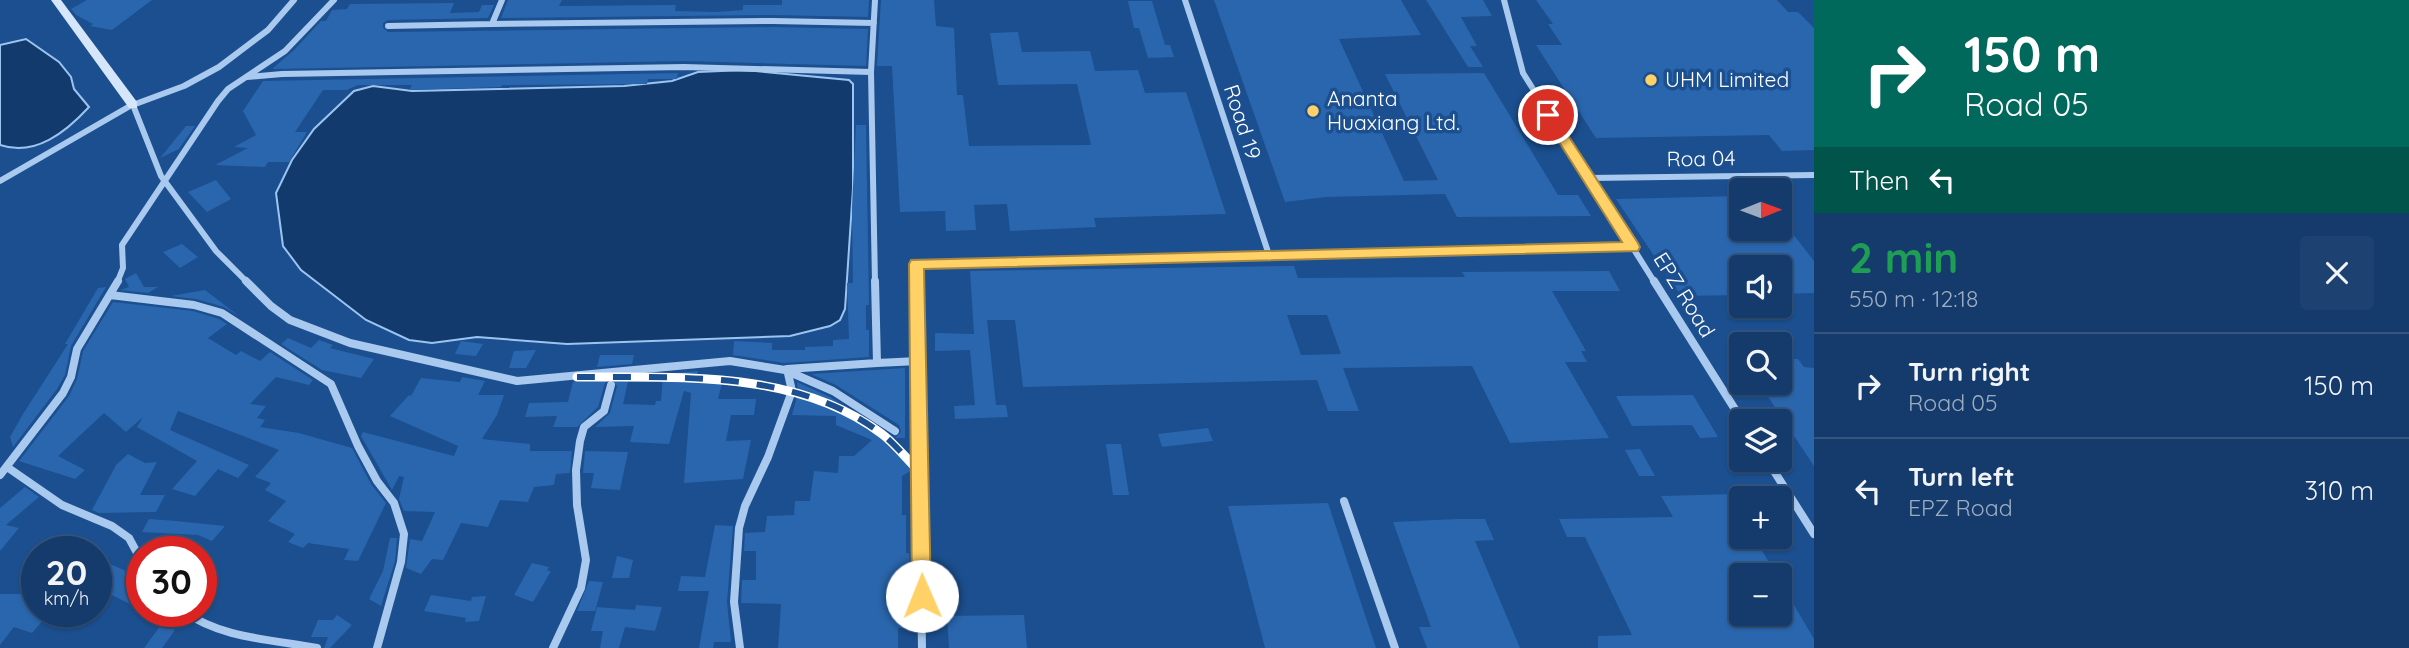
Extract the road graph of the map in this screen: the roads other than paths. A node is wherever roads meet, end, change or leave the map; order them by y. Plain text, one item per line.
1 (56, 0) edge
2 (294, 0) edge
3 (334, 0) edge
4 (502, 0) edge
5 (875, 0) edge
6 (1185, 0) edge
7 (1504, 0) edge
8 (874, 23) junction
9 (492, 24) junction
10 (388, 26) dead end
11 (871, 72) junction
12 (247, 77) junction
13 (133, 105) junction
14 (1814, 175) edge
15 (1589, 178) junction
16 (164, 180) junction
17 (0, 181) edge
18 (1633, 247) junction
19 (1269, 255) junction
20 (110, 295) junction
21 (918, 361) junction
22 (877, 363) junction
23 (611, 385) dead end
24 (1735, 409) edge
25 (895, 431) dead end
26 (7, 467) junction
27 (1775, 472) edge
28 (0, 475) edge
29 (1344, 500) dead end
30 (1814, 534) edge
31 (126, 536) edge
32 (210, 627) edge
33 (317, 648) edge
34 (377, 648) edge
35 (553, 648) edge
36 (740, 648) edge
37 (922, 648) edge
38 (1395, 648) edge

1 - 13 street
2 - 13 street
3 - 12 street
4 - 9 street
5 - 8 street
6 - 19 street, Road 19
7 - 15 street, EPZ Road
8 - 9 street
8 - 11 street
9 - 10 street
11 - 12 street
11 - 22 street
12 - 16 street
13 - 16 street
13 - 17 street
14 - 15 street, Roa 04
15 - 18 street, EPZ Road
16 - 20 street
16 - 25 street
18 - 19 street
18 - 24 street, EPZ Road
19 - 21 street
20 - 26 street
20 - 34 street
21 - 22 street
21 - 37 street
22 - 36 street
23 - 35 street
26 - 28 street
26 - 31 street
27 - 30 street
29 - 38 street
32 - 33 street

